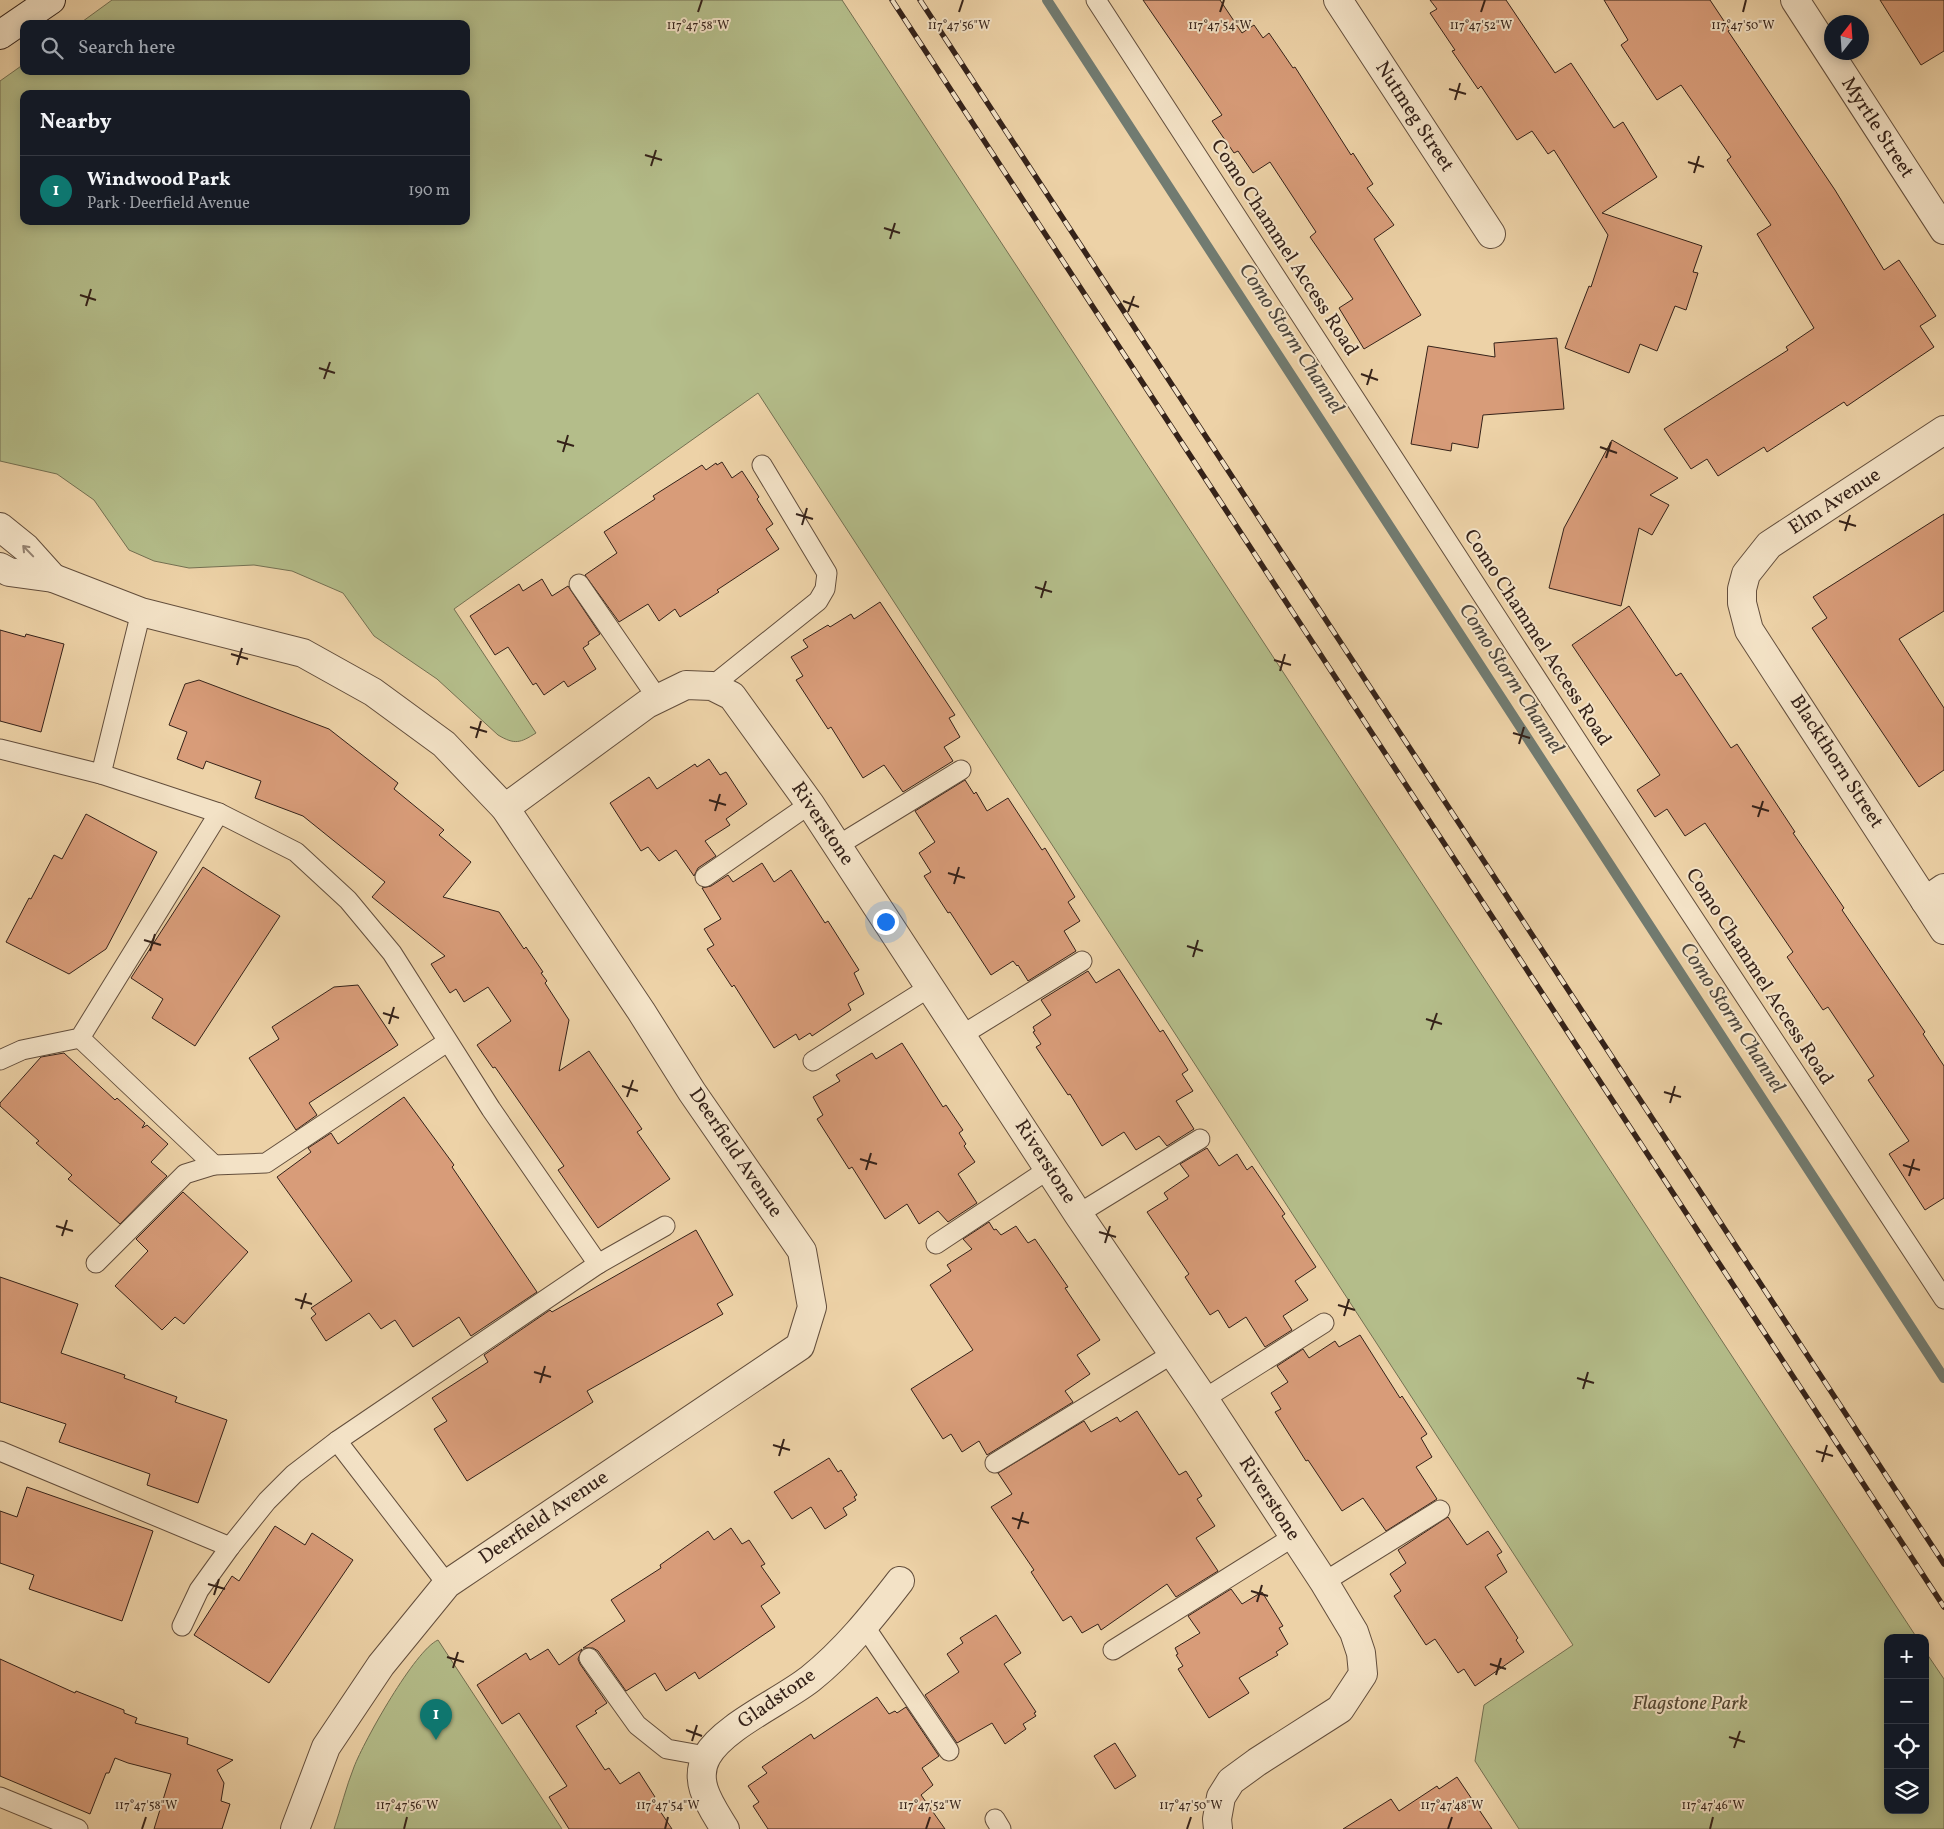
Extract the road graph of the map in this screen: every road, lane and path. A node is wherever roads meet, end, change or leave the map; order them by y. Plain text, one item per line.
1 (51, 0) edge
2 (1096, 0) edge
3 (1338, 0) edge
4 (1795, 0) edge
5 (22, 20) edge
6 (20, 21) edge
7 (0, 35) edge
8 (1944, 230) edge
9 (1491, 234) dead end
10 (1944, 430) edge
11 (762, 465) dead end
12 (0, 527) edge
13 (0, 567) edge
14 (53, 578) junction
15 (579, 584) dead end
16 (1742, 589) joint
17 (141, 612) junction
18 (712, 686) junction
19 (658, 699) junction
20 (0, 748) edge
21 (961, 770) dead end
22 (101, 774) junction
23 (810, 804) junction
24 (505, 808) junction
25 (219, 813) junction
26 (837, 846) junction
27 (705, 877) dead end
28 (1934, 895) edge
29 (1944, 930) edge
30 (1082, 961) dead end
31 (930, 987) junction
32 (962, 1035) junction
33 (80, 1038) junction
34 (447, 1042) junction
35 (0, 1060) edge
36 (813, 1060) dead end
37 (1200, 1139) dead end
38 (214, 1165) junction
39 (1049, 1169) junction
40 (1078, 1214) junction
41 (665, 1226) dead end
42 (936, 1244) dead end
43 (96, 1263) dead end
44 (598, 1264) junction
45 (1944, 1299) edge
46 (1324, 1323) dead end
47 (1172, 1354) junction
48 (1204, 1399) junction
49 (338, 1440) junction
50 (0, 1451) edge
51 (995, 1463) dead end
52 (1440, 1510) dead end
53 (1293, 1537) junction
54 (230, 1547) junction
55 (900, 1581) dead end
56 (1324, 1582) junction
57 (447, 1584) junction
58 (182, 1626) dead end
59 (865, 1627) junction
60 (1113, 1650) dead end
61 (589, 1658) dead end
62 (949, 1751) dead end
63 (706, 1756) junction
64 (0, 1797) edge
65 (78, 1829) edge
66 (295, 1829) edge
67 (726, 1829) edge
68 (1218, 1829) edge

1 - 5 street
2 - 45 lane, Como Chammel Access Road
3 - 9 street, Nutmeg Street
4 - 8 street, Myrtle Street
6 - 7 street
10 - 16 street, Elm Avenue
11 - 18 lane
14 -> 12 street, Deerfield Avenue
13 - 14 street, Deerfield Avenue
14 - 17 street, Deerfield Avenue
15 - 19 lane
16 - 28 street, Blackthorn Street
17 - 22 lane
17 - 24 street, Deerfield Avenue
18 - 19 street, Riverstone
18 - 23 street, Riverstone
19 - 24 street, Riverstone
20 - 22 lane
21 - 26 lane
22 - 25 lane
23 - 26 street, Riverstone
23 - 27 lane
24 - 57 street, Deerfield Avenue
25 - 33 lane
25 - 34 lane
26 - 31 street, Riverstone
28 - 29 street, Blackthorn Street
30 - 32 lane
31 - 32 street, Riverstone
31 - 36 lane
32 - 39 street, Riverstone
33 - 35 lane
33 - 38 lane
34 - 38 lane
34 - 44 lane
37 - 40 lane
38 - 43 lane
39 - 40 street, Riverstone
39 - 42 lane
40 - 47 street, Riverstone
41 - 44 lane
44 - 49 lane
46 - 48 lane
47 - 48 street, Riverstone
47 - 51 lane
48 - 53 street, Riverstone
49 - 54 lane
49 - 57 lane
50 - 54 lane
52 - 56 lane
53 - 56 street, Riverstone
53 - 60 lane
54 - 58 lane
55 - 59 street, Gladstone
56 - 68 street, Riverstone
57 - 66 street, Deerfield Avenue
59 - 62 lane
59 - 63 street, Gladstone
61 - 63 lane
63 - 67 street
64 - 65 lane

